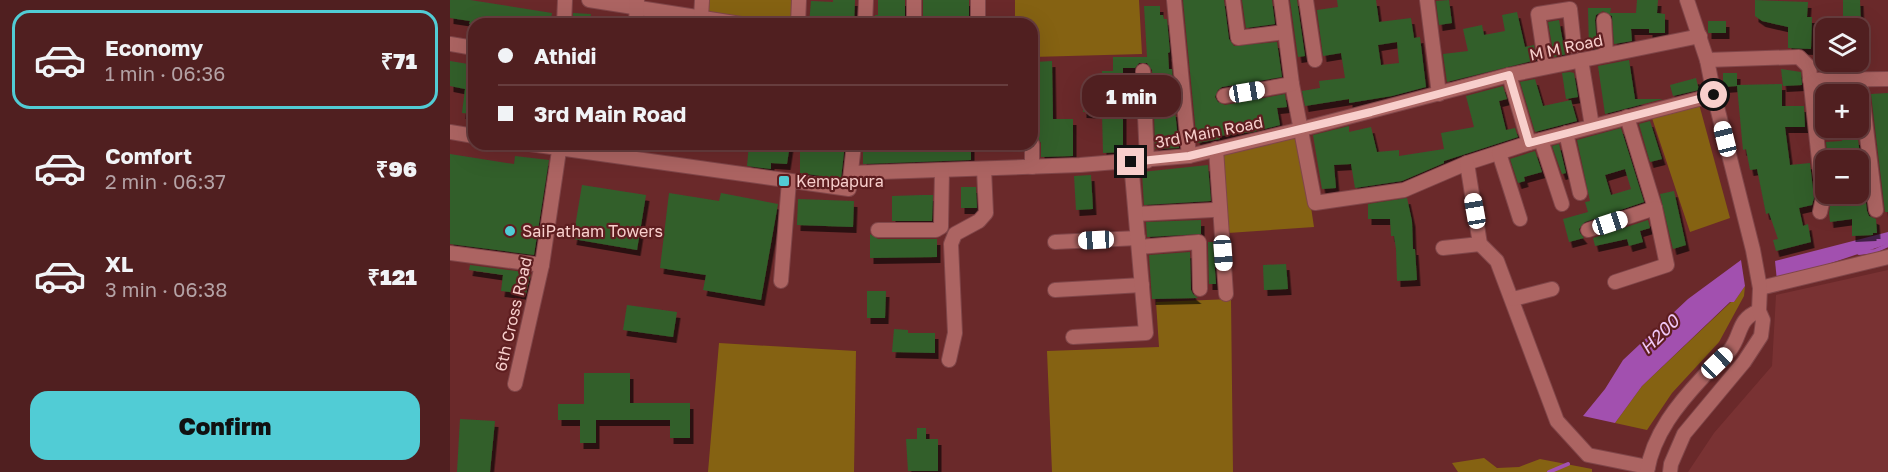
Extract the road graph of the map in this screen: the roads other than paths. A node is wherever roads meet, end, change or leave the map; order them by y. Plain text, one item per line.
1 (565, 0) edge
2 (590, 0) edge
3 (702, 0) edge
4 (799, 0) edge
5 (866, 0) edge
6 (914, 0) edge
7 (978, 0) edge
8 (1174, 0) edge
9 (1233, 0) edge
10 (1281, 0) edge
11 (1306, 0) edge
12 (1427, 0) edge
13 (1687, 0) edge
14 (637, 4) edge
15 (564, 18) edge
16 (701, 18) joint
17 (798, 18) edge
18 (865, 18) edge
19 (914, 18) edge
20 (978, 18) edge
21 (1604, 20) dead end
22 (1285, 32) junction
23 (1700, 36) junction
24 (450, 44) edge
25 (1574, 46) dead end
26 (468, 47) edge
27 (1606, 55) junction
28 (1315, 60) dead end
29 (1581, 60) junction
30 (1707, 60) junction
31 (1546, 68) junction
32 (1143, 70) dead end
33 (1509, 75) junction
34 (1860, 79) junction
35 (1888, 79) edge
36 (1810, 80) junction
37 (1292, 84) junction
38 (1439, 94) junction
39 (1714, 95) junction
40 (1224, 96) dead end
41 (1627, 117) junction
42 (1592, 126) junction
43 (1302, 129) junction
44 (450, 132) edge
45 (1566, 133) junction
46 (468, 135) edge
47 (1535, 141) junction
48 (1216, 149) junction
49 (559, 150) edge
50 (582, 150) edge
51 (633, 150) edge
52 (853, 150) edge
53 (1032, 150) edge
54 (1499, 153) junction
55 (1189, 156) junction
56 (632, 159) junction
57 (1148, 161) junction
58 (1131, 162) junction
59 (1467, 163) junction
60 (1032, 168) junction
61 (984, 169) junction
62 (942, 170) junction
63 (851, 173) junction
64 (789, 181) junction
65 (1580, 193) dead end
66 (1562, 204) dead end
67 (1654, 208) junction
68 (1213, 210) dead end
69 (1876, 210) dead end
70 (1820, 212) dead end
71 (1136, 214) junction
72 (1520, 219) dead end
73 (878, 230) dead end
74 (1588, 230) dead end
75 (1055, 242) dead end
76 (1139, 242) junction
77 (1480, 244) junction
78 (1443, 248) dead end
79 (450, 253) edge
80 (1888, 256) edge
81 (542, 265) junction
82 (781, 281) dead end
83 (1615, 282) dead end
84 (1760, 282) junction
85 (1142, 285) junction
86 (1200, 289) dead end
87 (1552, 289) dead end
88 (1055, 290) dead end
89 (1226, 294) dead end
90 (1513, 299) junction
91 (1759, 311) junction
92 (1073, 337) dead end
93 (949, 360) dead end
94 (515, 384) dead end
95 (1647, 470) edge
96 (1670, 472) edge

1 - 15 street
2 - 14 street
3 - 16 street
4 - 17 street
5 - 18 street
6 - 19 street
7 - 20 street
8 - 55 street
9 - 22 street
10 - 22 street
11 - 28 street
12 - 38 street
13 - 23 street
14 - 16 street
21 - 27 street
22 - 37 street
23 - 27 street, M M Road
23 - 30 street
24 - 26 street
25 - 31 street
27 - 29 street, M M Road
29 - 31 street, M M Road
29 - 42 street
30 - 36 street
30 - 39 street
31 - 33 street, M M Road
32 - 57 street
33 - 38 street, M M Road
33 - 47 street
34 - 35 street
34 - 36 street
34 - 69 street
36 - 70 street
37 - 40 street
37 - 43 street
38 - 43 street, 3rd Main Road
39 - 41 street
39 - 84 street
41 - 42 street
41 - 67 street
42 - 45 street
43 - 48 street, 3rd Main Road
43 - 59 street
44 - 46 street
45 - 47 street
45 - 65 street
47 - 54 street
47 - 66 street
48 - 55 street, 3rd Main Road
48 - 89 street
49 - 81 street, 6th Cross Road
50 - 56 street
51 - 56 street
52 - 63 street
53 - 60 street
54 - 59 street
54 - 72 street
55 - 57 street, 3rd Main Road
56 - 64 street
57 - 58 street, 3rd Main Road
58 - 60 street, 3rd Main Road
58 - 71 street
59 - 77 street
60 - 61 street, 3rd Main Road
61 - 62 street, 3rd Main Road
61 - 93 street
62 - 63 street, 3rd Main Road
62 - 73 street
63 - 64 street
64 - 82 street
67 - 74 street
67 - 83 street
68 - 71 street
71 - 76 street
75 - 76 street
76 - 85 street
76 - 86 street
77 - 78 street
77 - 90 street
79 - 81 street
80 - 84 street
81 - 94 street, 6th Cross Road
84 - 91 street
85 - 88 street
85 - 92 street
87 - 90 street
90 - 95 street
91 - 95 street
91 - 96 street

